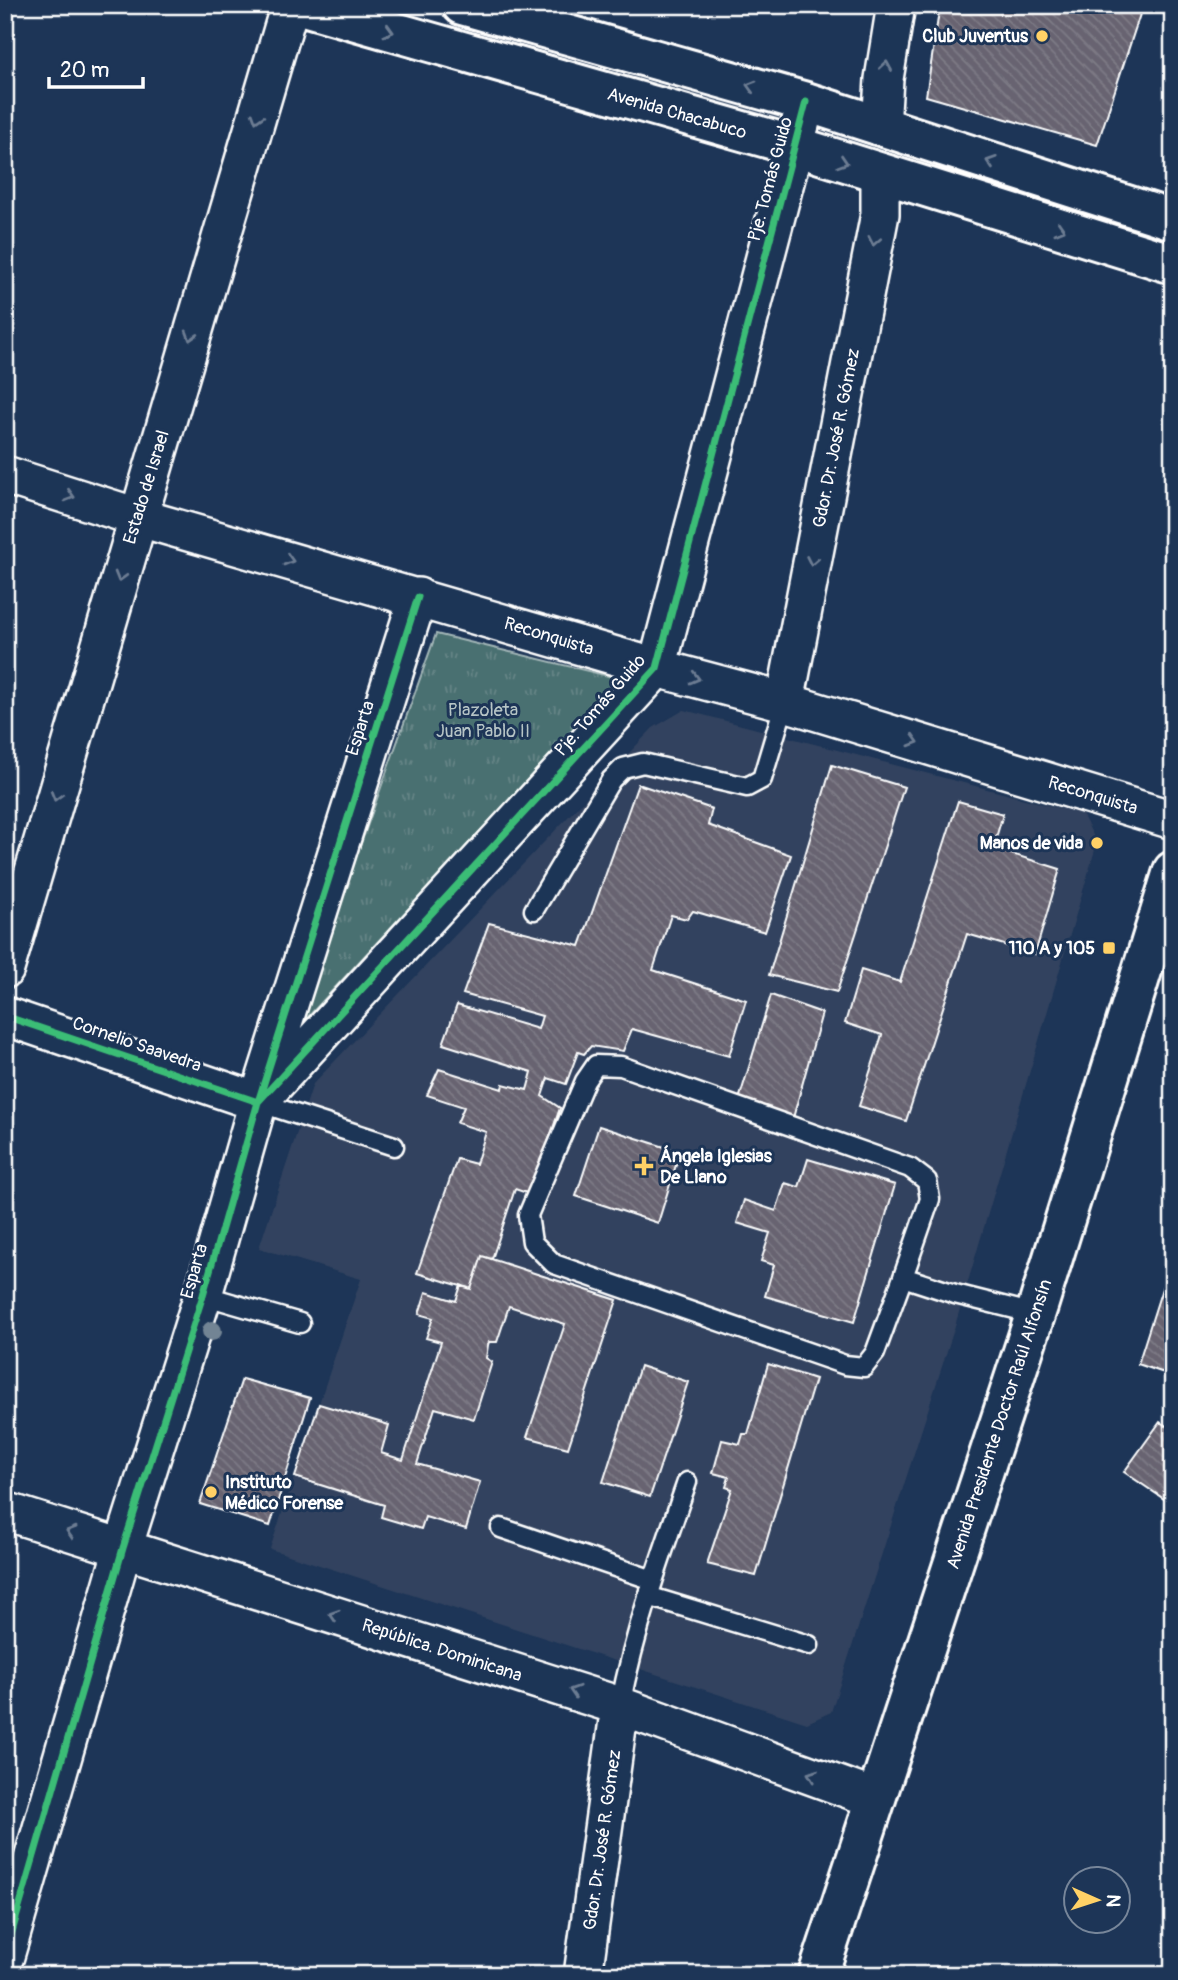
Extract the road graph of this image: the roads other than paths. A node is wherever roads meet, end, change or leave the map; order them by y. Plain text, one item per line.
1 (290, 5) edge
2 (300, 5) edge
3 (462, 5) edge
4 (896, 5) edge
5 (806, 102) junction
6 (881, 127) junction
7 (795, 146) junction
8 (880, 174) junction
9 (1173, 220) edge
10 (1173, 264) edge
11 (5, 475) edge
12 (137, 517) junction
13 (418, 597) junction
14 (657, 668) junction
15 (785, 702) junction
16 (1173, 820) edge
17 (1173, 872) edge
18 (534, 910) dead end
19 (1163, 940) edge
20 (5, 969) edge
21 (5, 1016) edge
22 (258, 1102) junction
23 (394, 1146) dead end
24 (903, 1277) junction
25 (203, 1295) junction
26 (1035, 1314) junction
27 (300, 1323) dead end
28 (687, 1482) dead end
29 (5, 1511) edge
30 (501, 1528) dead end
31 (123, 1548) junction
32 (650, 1588) junction
33 (809, 1645) dead end
34 (620, 1706) junction
35 (876, 1798) junction
36 (5, 1956) edge
37 (583, 1975) edge
38 (818, 1975) edge

1 -> 12 street, Estado de Israel
2 -> 7 main road, Avenida Chacabuco
5 -> 3 main road
6 -> 4 street
5 - 6 main road
5 - 7 street, Pje. Tomás Guido
6 - 8 main road
9 -> 6 main road
7 -> 8 main road, Avenida Chacabuco
7 - 14 street, Pje. Tomás Guido
8 -> 10 main road, Avenida Chacabuco
8 -> 15 street, Gdor. Dr. José R. Gómez
11 -> 12 street, Reconquista
12 -> 13 street, Reconquista
12 -> 20 street, Estado de Israel
13 - 14 street, Reconquista
13 - 22 street, Esparta
14 -> 15 street, Reconquista
14 - 22 street, Pje. Tomás Guido
15 -> 16 street, Reconquista
15 - 18 lane
17 - 19 main road, Avenida Presidente Doctor Raúl Alfonsín
19 - 26 main road, Avenida Presidente Doctor Raúl Alfonsín
21 - 22 street, Cornelio Saavedra
22 - 23 lane
22 - 25 street, Esparta
24 - 24 lane
24 - 26 lane
25 - 27 lane
25 - 31 street, Esparta
26 - 35 main road, Avenida Presidente Doctor Raúl Alfonsín
28 - 32 lane
31 -> 29 street, República. Dominicana
30 - 32 lane
34 -> 31 street, República. Dominicana
31 - 36 street, Esparta
32 - 33 lane
32 - 34 lane
35 -> 34 street, República. Dominicana
34 - 37 street, Gdor. Dr. José R. Gómez
35 - 38 main road, Avenida Presidente Doctor Raúl Alfonsín

